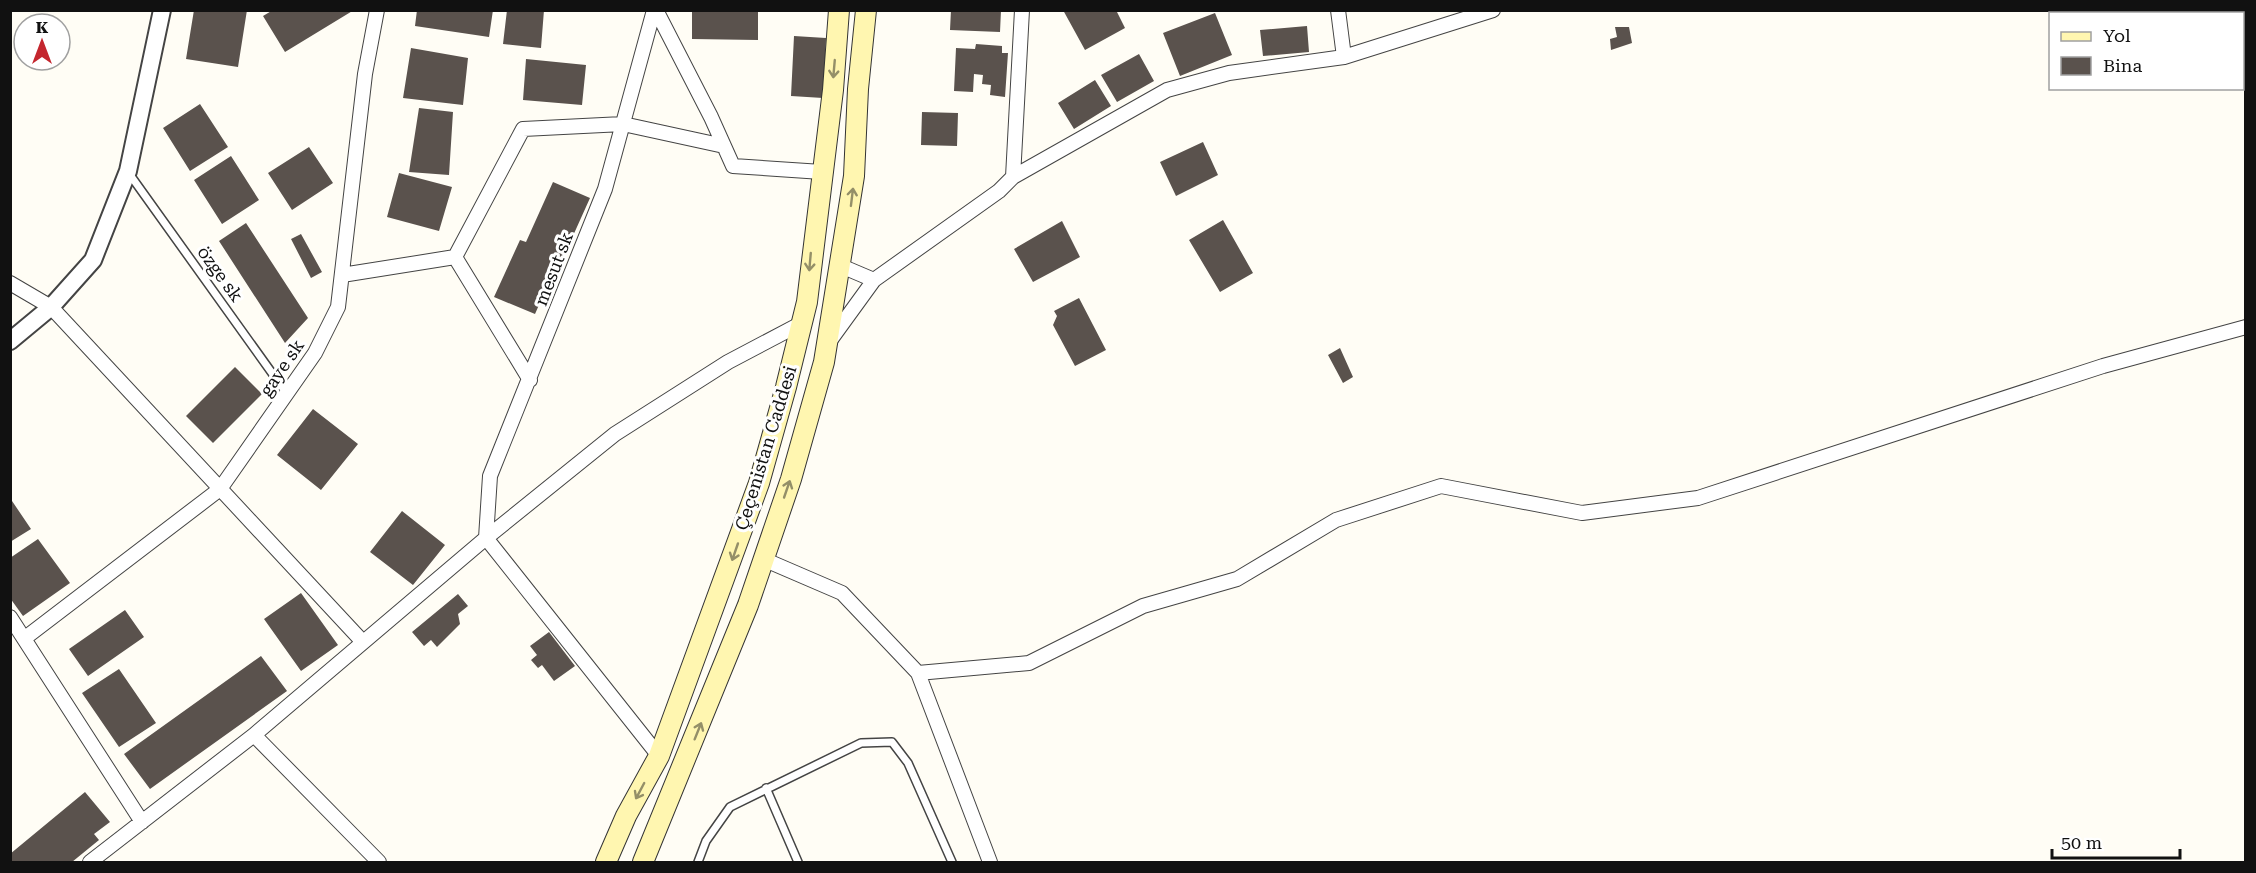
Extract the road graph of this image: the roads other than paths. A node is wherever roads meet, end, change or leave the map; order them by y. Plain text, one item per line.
1 (162, 10) edge
2 (376, 10) edge
3 (655, 10) edge
4 (839, 10) edge
5 (866, 10) edge
6 (1022, 10) edge
7 (1338, 10) edge
8 (1492, 10) edge
9 (1344, 57) junction
10 (623, 124) junction
11 (724, 146) junction
12 (128, 171) junction
13 (822, 172) junction
14 (1013, 177) junction
15 (455, 257) junction
16 (841, 266) junction
17 (342, 275) junction
18 (874, 280) junction
19 (10, 283) edge
20 (51, 308) junction
21 (802, 323) junction
22 (2246, 327) edge
23 (10, 341) edge
24 (827, 345) junction
25 (530, 380) junction
26 (288, 394) junction
27 (220, 489) junction
28 (486, 538) junction
29 (763, 559) junction
30 (10, 616) edge
31 (25, 638) junction
32 (362, 642) junction
33 (918, 673) junction
34 (254, 735) junction
35 (659, 756) junction
36 (766, 788) junction
37 (142, 822) junction
38 (90, 862) edge
39 (379, 862) edge
40 (606, 862) edge
41 (643, 862) edge
42 (698, 862) edge
43 (798, 862) edge
44 (952, 862) edge
45 (990, 862) edge

1 - 12 street
2 - 17 street, gaye sk
3 - 10 street, mesut sk
3 - 11 street
4 -> 13 main road, Çeçenistan Caddesi
16 -> 5 main road, Çeçenistan Caddesi
6 - 14 street
7 - 9 street
8 - 9 street
9 - 14 street
10 - 11 street
10 - 15 street
10 - 25 street, mesut sk
11 - 13 street
12 - 20 street
12 - 26 lane, özge sk
13 -> 21 main road, Çeçenistan Caddesi
14 - 18 street
15 - 17 street
15 - 25 street
16 - 18 street
16 - 24 main road, Çeçenistan Caddesi
17 - 26 street, gaye sk
18 - 24 street
19 - 20 street
20 - 23 street
20 - 27 street
21 - 28 street
21 -> 35 main road, Çeçenistan Caddesi
22 - 33 street
29 -> 24 main road, Çeçenistan Caddesi
25 - 28 street, mesut sk
26 - 27 street, gaye sk
27 - 31 street, gaye sk
27 - 32 street
28 - 32 street
28 - 35 street
29 - 33 street
41 -> 29 main road, Çeçenistan Caddesi
30 - 31 street
31 - 37 street
32 - 34 street
33 - 45 street
34 - 37 street
34 - 39 street
35 -> 40 main road, Çeçenistan Caddesi
36 - 42 lane
36 - 43 lane
36 - 44 lane
37 - 38 street

